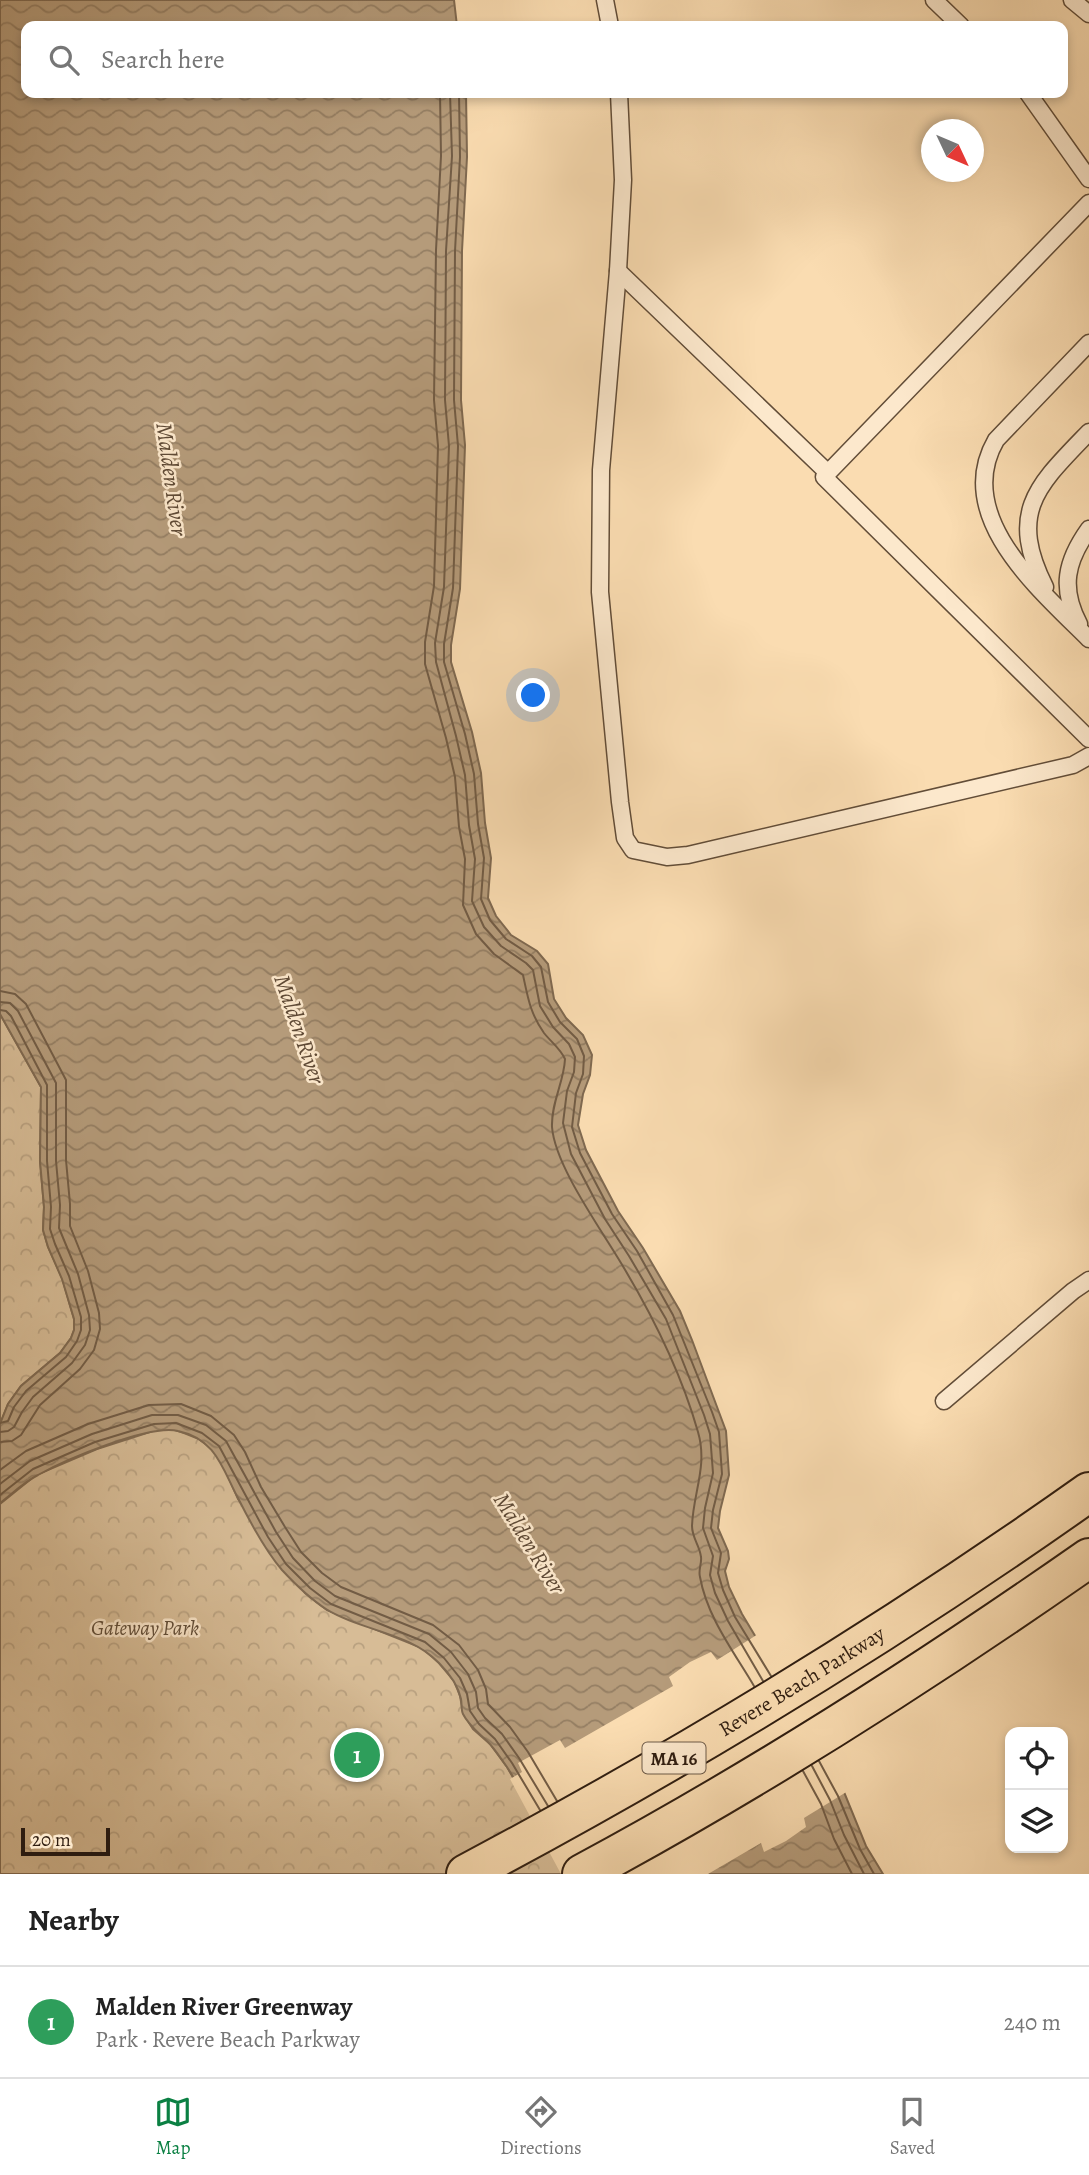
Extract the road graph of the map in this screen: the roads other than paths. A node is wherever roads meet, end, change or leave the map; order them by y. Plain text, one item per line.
1 (605, 0) edge
2 (934, 0) edge
3 (1072, 0) edge
4 (1089, 14) edge
5 (609, 21) edge
6 (956, 21) edge
7 (619, 98) edge
8 (1032, 98) edge
9 (1089, 179) edge
10 (1089, 203) edge
11 (618, 271) junction
12 (1089, 344) edge
13 (1089, 432) edge
14 (828, 473) junction
15 (1089, 530) edge
16 (1057, 607) junction
17 (1088, 638) edge
18 (1089, 739) edge
19 (1089, 756) edge
20 (1089, 1280) edge
21 (944, 1401) dead end
22 (1089, 1492) edge
23 (1089, 1558) edge
24 (1089, 1588) edge
25 (905, 1682) junction
26 (466, 1874) edge
27 (582, 1874) edge

1 - 5 lane
2 - 6 lane
3 - 4 lane
7 - 11 lane
8 - 9 lane
10 - 14 lane
11 - 14 lane
11 - 19 lane
12 - 16 lane
13 - 16 lane
14 - 18 lane
15 - 17 lane
16 - 17 lane
20 - 21 lane
22 - 26 highway, Revere Beach Parkway / MA 16
23 - 25 highway, MA 16
24 - 25 highway
25 - 27 highway, MA 16

